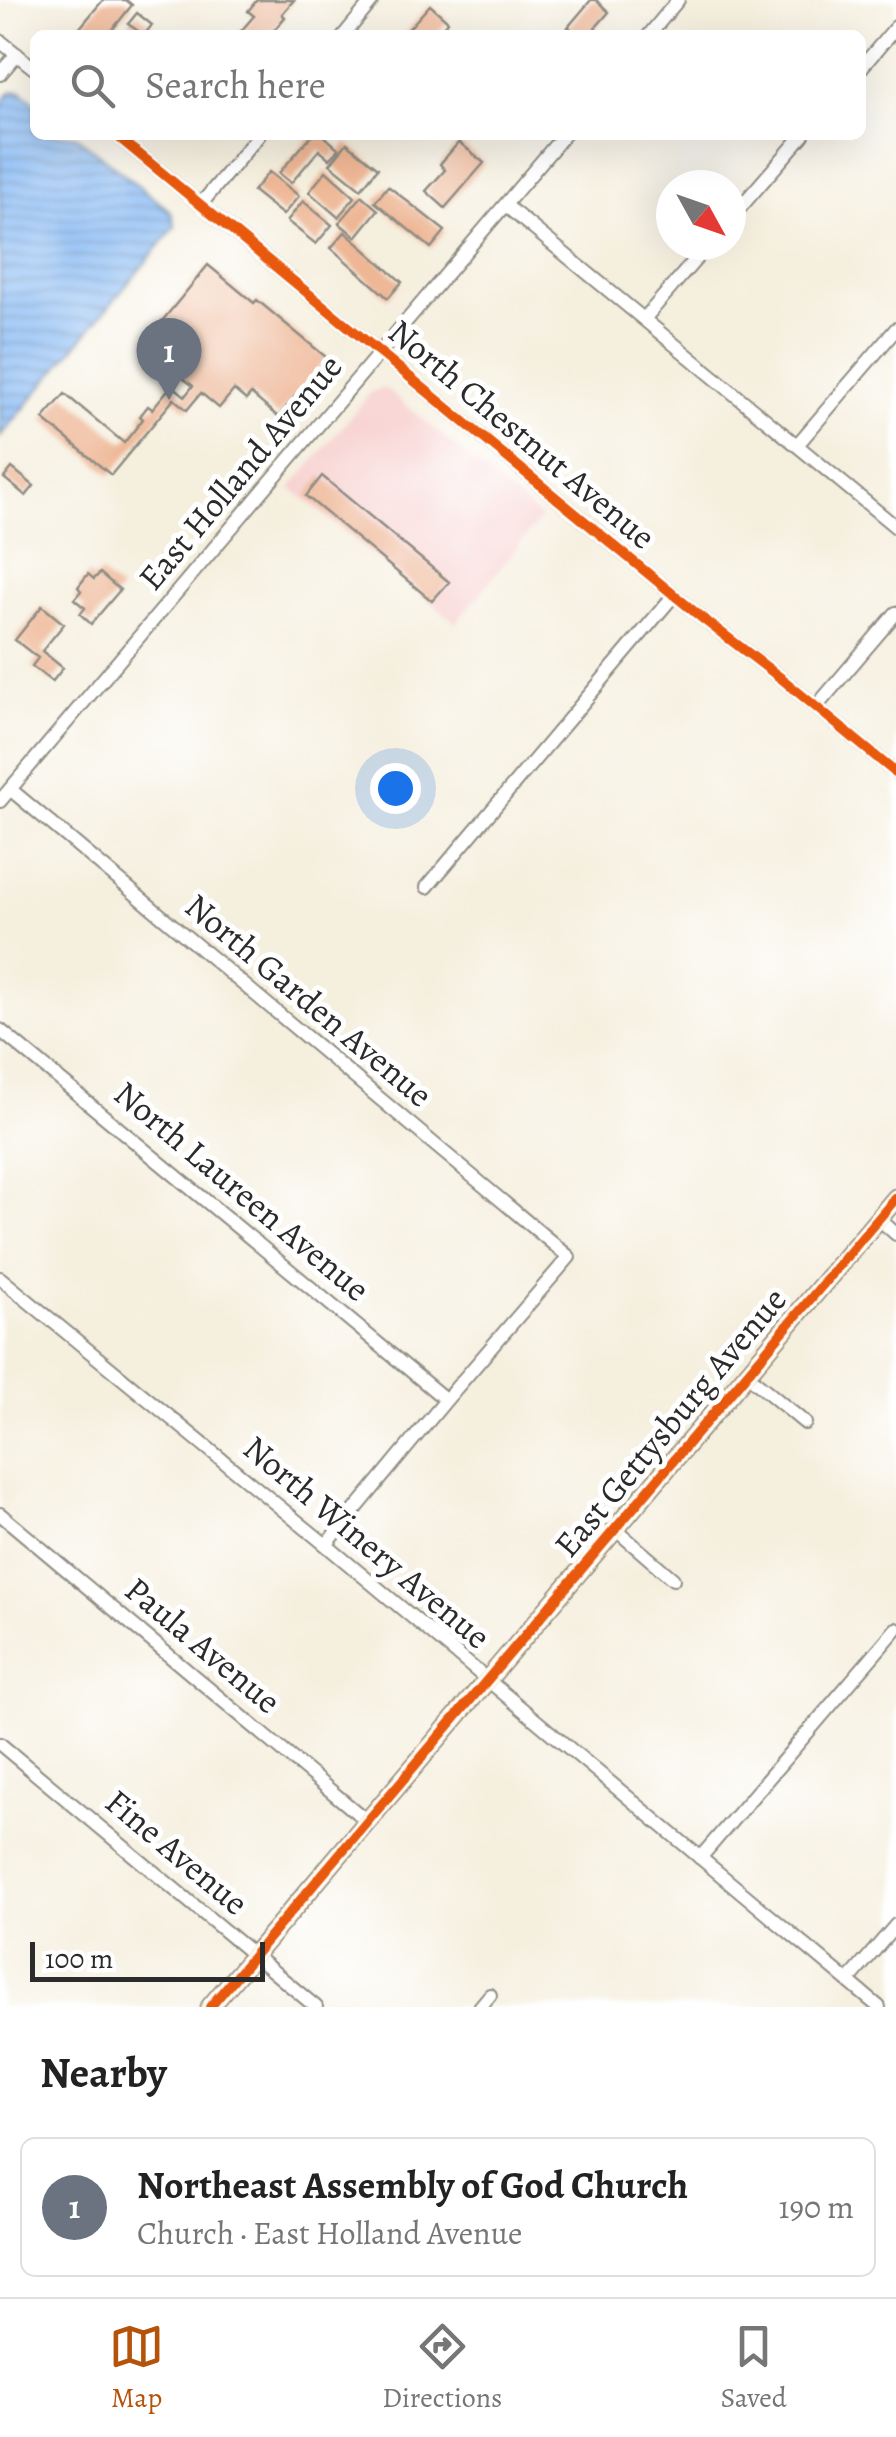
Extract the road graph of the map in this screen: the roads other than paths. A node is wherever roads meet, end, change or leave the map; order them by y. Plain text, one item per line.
1 (373, 0) edge
2 (678, 0) edge
3 (896, 27) edge
4 (348, 30) edge
5 (652, 30) edge
6 (0, 41) edge
7 (17, 54) junction
8 (866, 62) edge
9 (30, 65) edge
10 (0, 74) edge
11 (122, 140) edge
12 (255, 140) edge
13 (560, 140) edge
14 (799, 140) edge
15 (746, 201) edge
16 (201, 204) junction
17 (505, 205) junction
18 (695, 260) edge
19 (644, 318) junction
20 (896, 329) edge
21 (380, 352) junction
22 (797, 445) junction
23 (896, 527) edge
24 (674, 595) junction
25 (896, 613) edge
26 (816, 707) junction
27 (896, 773) edge
28 (10, 789) junction
29 (0, 801) edge
30 (427, 887) dead end
31 (0, 1030) edge
32 (896, 1198) edge
33 (879, 1219) junction
34 (896, 1234) edge
35 (0, 1278) edge
36 (746, 1374) junction
37 (446, 1400) junction
38 (804, 1424) dead end
39 (0, 1514) edge
40 (615, 1529) junction
41 (326, 1546) junction
42 (673, 1579) dead end
43 (896, 1628) edge
44 (486, 1681) junction
45 (0, 1744) edge
46 (368, 1822) junction
47 (700, 1858) junction
48 (896, 1925) edge
49 (254, 1956) junction
50 (848, 1981) junction
51 (490, 1995) dead end
52 (210, 2007) edge
53 (316, 2007) edge
54 (480, 2007) edge
55 (879, 2007) edge

1 - 4 street
2 - 5 street
3 - 8 street
6 - 7 street
7 - 9 street
7 - 10 street
11 - 16 street, North Chestnut Avenue
12 - 16 street
13 - 17 street, East Holland Avenue
14 - 15 street
16 - 21 street, North Chestnut Avenue
17 - 19 street
17 - 21 street, East Holland Avenue
18 - 19 street
19 - 22 street
20 - 22 street
21 - 24 street, North Chestnut Avenue
21 - 28 street, East Holland Avenue
22 - 23 street
24 - 26 street, North Chestnut Avenue
24 - 30 street
25 - 26 street
26 - 27 street, North Chestnut Avenue
28 - 29 street, East Holland Avenue
28 - 37 street, North Garden Avenue
31 - 37 street, North Laureen Avenue
32 - 33 street, East Gettysburg Avenue
33 - 34 street
33 - 36 street, East Gettysburg Avenue
35 - 41 street, North Winery Avenue
36 - 38 street, East Gettysburg Avenue
36 - 40 street, East Gettysburg Avenue
37 - 41 street
39 - 46 street, Paula Avenue
40 - 42 street, East Gettysburg Avenue
40 - 44 street, East Gettysburg Avenue
41 - 44 street, North Winery Avenue
43 - 47 street
44 - 46 street, East Gettysburg Avenue
44 - 47 street, North Winery Avenue
45 - 49 street, Fine Avenue
46 - 49 street, East Gettysburg Avenue
47 - 50 street, North Winery Avenue
48 - 50 street
49 - 52 street, East Gettysburg Avenue
49 - 53 street, Fine Avenue
50 - 55 street, North Winery Avenue
51 - 54 street

